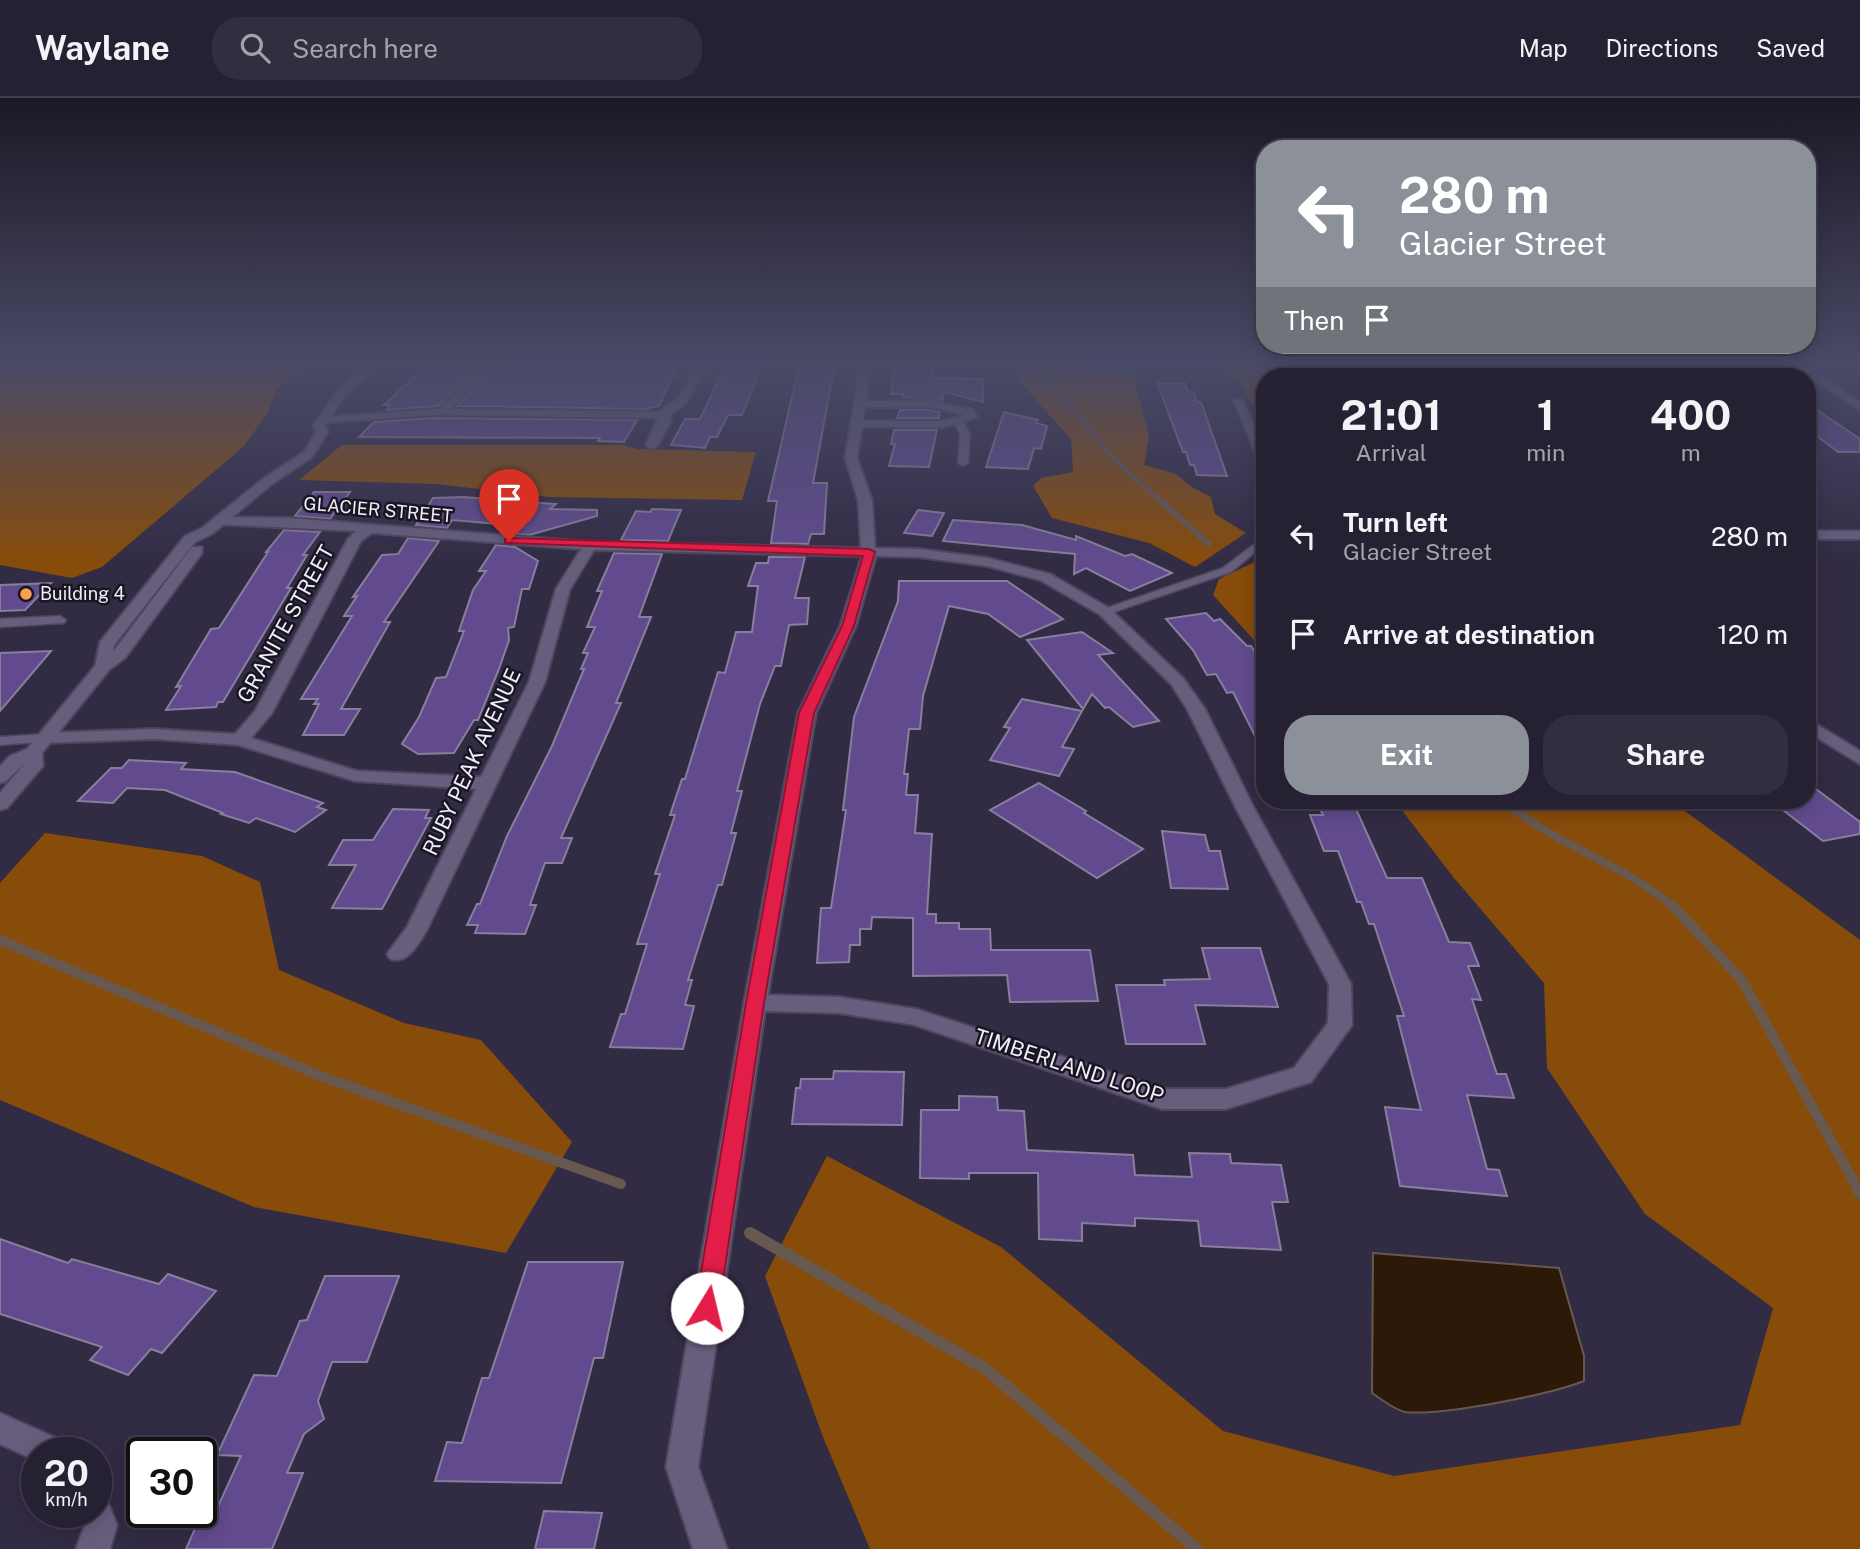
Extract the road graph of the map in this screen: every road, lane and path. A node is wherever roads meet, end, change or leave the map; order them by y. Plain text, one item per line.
1 (321, 430) edge
2 (660, 430) edge
3 (856, 430) edge
4 (963, 430) edge
5 (652, 445) dead end
6 (963, 463) dead end
7 (212, 526) junction
8 (369, 528) junction
9 (1816, 535) edge
10 (1860, 535) edge
11 (590, 546) junction
12 (1256, 546) edge
13 (869, 552) junction
14 (1104, 611) junction
15 (60, 620) dead end
16 (0, 624) edge
17 (1816, 729) edge
18 (45, 738) junction
19 (240, 740) junction
20 (0, 741) edge
21 (33, 752) junction
22 (1860, 759) edge
23 (0, 777) edge
24 (487, 783) junction
25 (0, 804) edge
26 (398, 954) dead end
27 (755, 1003) junction
28 (0, 1427) edge
29 (21, 1437) edge
30 (100, 1528) edge
31 (93, 1549) edge
32 (710, 1549) edge

1 - 7 street
2 - 5 street
3 - 13 street
4 - 6 lane
7 - 8 street, GLACIER STREET
7 - 18 street
8 - 11 street, GLACIER STREET
8 - 19 street, GRANITE STREET
9 - 10 street
11 - 13 street, GLACIER STREET
11 - 24 street, RUBY PEAK AVENUE
12 - 14 lane
13 - 14 street, TIMBERLAND LOOP
13 - 27 street
14 - 27 street, TIMBERLAND LOOP
15 - 16 lane
17 - 22 street
18 - 19 street
18 - 20 lane
18 - 21 street
19 - 24 street
21 - 23 street
21 - 25 street
24 - 26 street, RUBY PEAK AVENUE
27 - 32 street
28 - 29 street
30 - 31 street

